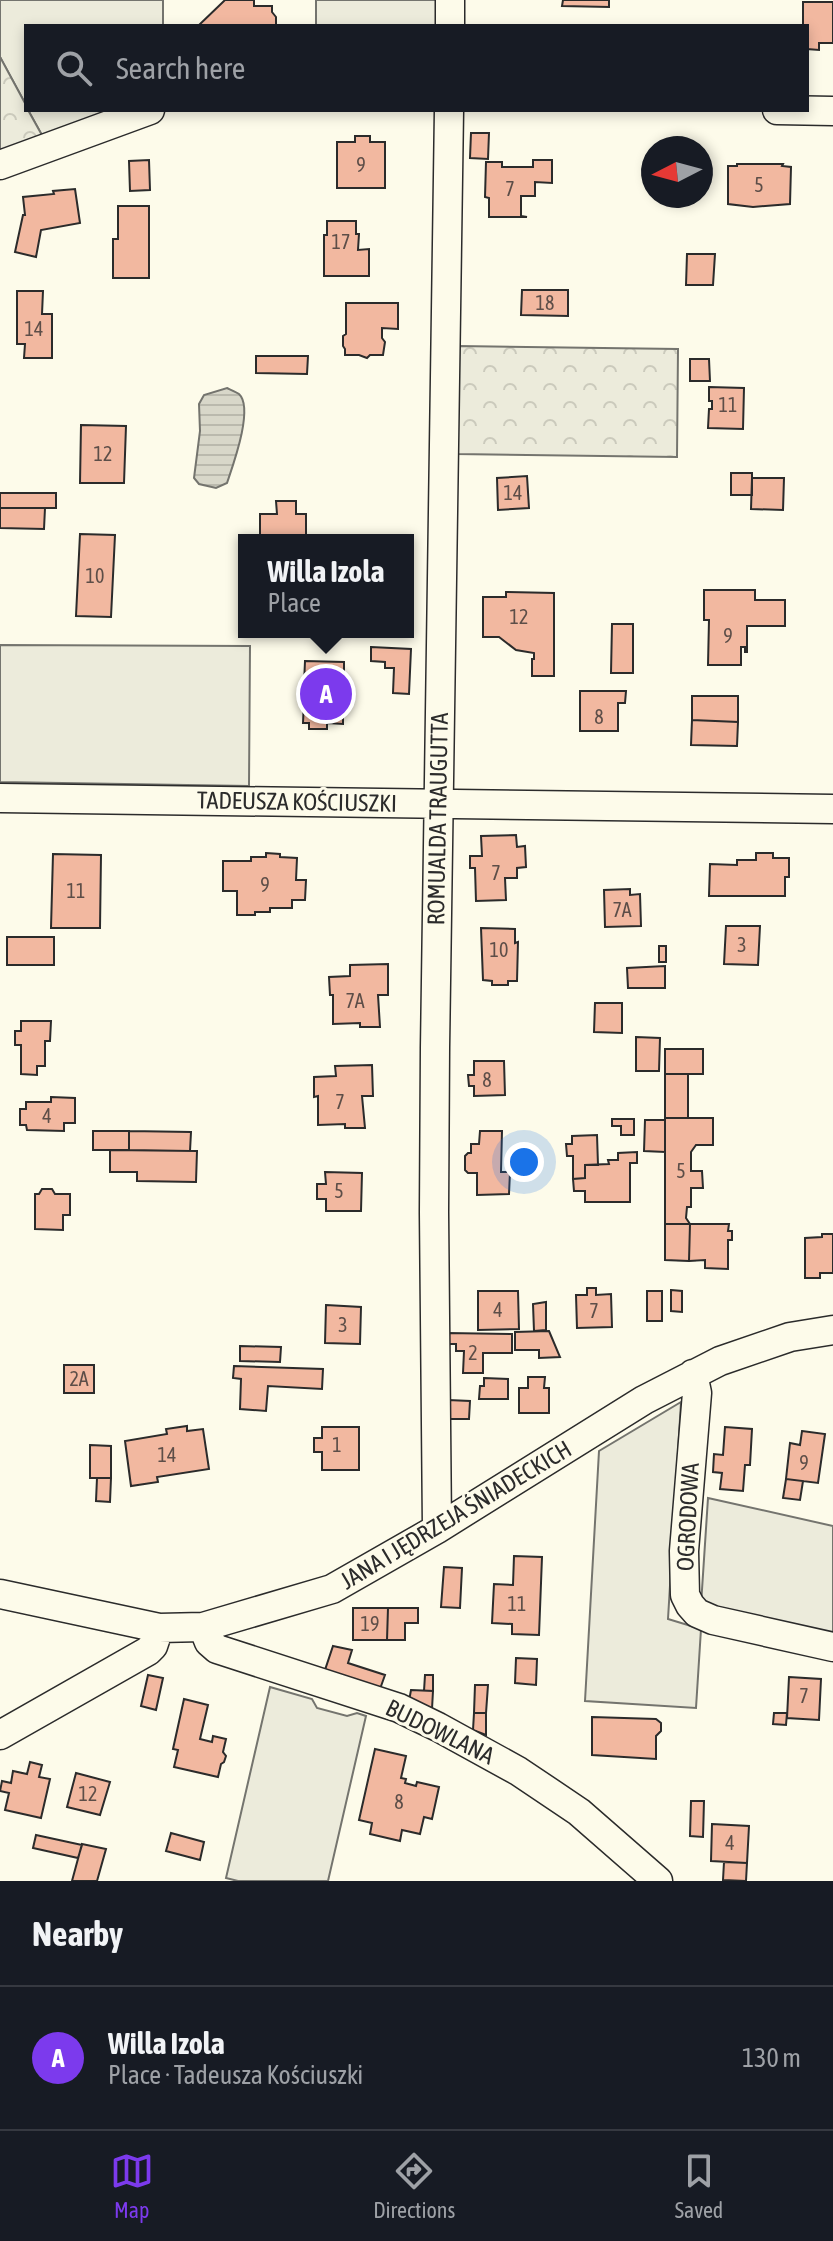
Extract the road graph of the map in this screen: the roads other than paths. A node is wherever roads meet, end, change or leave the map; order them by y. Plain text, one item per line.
1 (450, 0) edge
2 (450, 24) edge
3 (809, 111) edge
4 (833, 111) edge
5 (145, 112) edge
6 (449, 112) edge
7 (0, 165) edge
8 (0, 798) edge
9 (439, 804) junction
10 (833, 809) edge
11 (833, 1330) edge
12 (693, 1374) junction
13 (437, 1529) junction
14 (0, 1594) edge
15 (203, 1627) junction
16 (159, 1628) junction
17 (833, 1647) edge
18 (0, 1735) edge
19 (658, 1881) edge

1 - 2 street
3 - 4 street
5 - 7 street
6 - 9 street, ROMUALDA TRAUGUTTA
8 - 9 street, TADEUSZA KOŚCIUSZKI
9 - 10 street, TADEUSZA KOŚCIUSZKI
9 - 13 street, ROMUALDA TRAUGUTTA
11 - 12 street, JANA I JĘDRZEJA ŚNIADECKICH
12 - 13 street, JANA I JĘDRZEJA ŚNIADECKICH
12 - 17 street, OGRODOWA
13 - 15 street, JANA I JĘDRZEJA ŚNIADECKICH
14 - 16 street, JANA I JĘDRZEJA ŚNIADECKICH
15 - 16 street, JANA I JĘDRZEJA ŚNIADECKICH
15 - 19 street, BUDOWLANA
16 - 18 street

